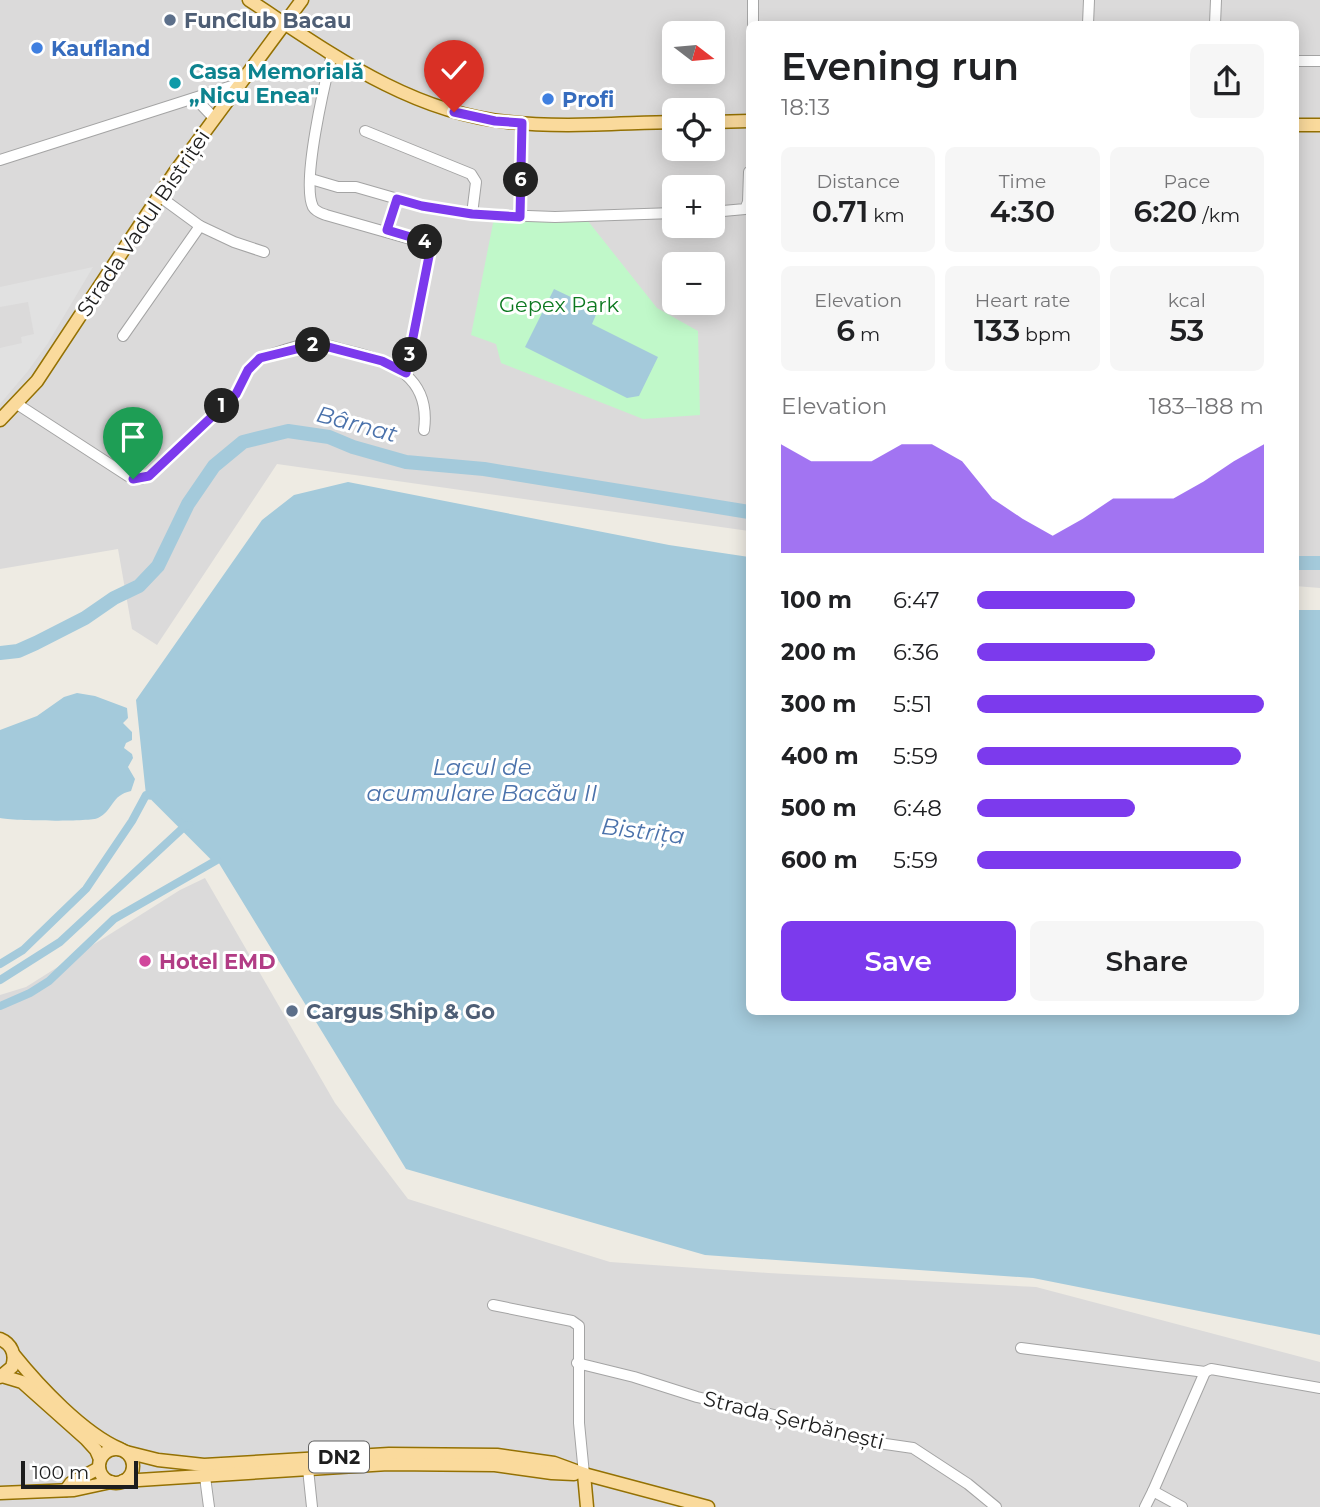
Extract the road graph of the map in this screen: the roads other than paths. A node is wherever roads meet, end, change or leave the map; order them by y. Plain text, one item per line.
1 (249, 0) edge
2 (302, 0) edge
3 (753, 0) edge
4 (1089, 0) edge
5 (1216, 0) edge
6 (753, 21) edge
7 (1088, 21) edge
8 (1215, 21) edge
9 (285, 24) junction
10 (332, 54) junction
11 (1299, 61) edge
12 (1320, 61) edge
13 (238, 84) junction
14 (195, 98) junction
15 (214, 118) junction
16 (746, 121) edge
17 (662, 122) edge
18 (725, 122) edge
19 (522, 123) junction
20 (1299, 125) edge
21 (1320, 125) edge
22 (365, 131) dead end
23 (0, 160) edge
24 (311, 179) junction
25 (159, 196) junction
26 (397, 199) junction
27 (746, 207) edge
28 (725, 211) edge
29 (662, 213) edge
30 (472, 214) junction
31 (520, 217) junction
32 (200, 226) junction
33 (387, 230) junction
34 (264, 252) dead end
35 (123, 336) dead end
36 (406, 373) junction
37 (17, 404) junction
38 (0, 420) edge
39 (424, 430) dead end
40 (493, 1305) dead end
41 (0, 1339) edge
42 (1021, 1348) dead end
43 (14, 1355) junction
44 (577, 1363) junction
45 (1205, 1372) junction
46 (1, 1376) edge
47 (1320, 1388) edge
48 (123, 1450) junction
49 (100, 1463) junction
50 (308, 1469) junction
51 (205, 1471) junction
52 (584, 1474) junction
53 (117, 1482) junction
54 (66, 1490) junction
55 (1153, 1491) junction
56 (0, 1493) edge
57 (675, 1502) edge
58 (209, 1507) edge
59 (312, 1507) edge
60 (587, 1507) edge
61 (708, 1507) edge
62 (996, 1507) edge
63 (1145, 1507) edge
64 (1182, 1507) edge

1 - 9 main road
2 - 9 main road, Strada Vadul Bistriței
3 - 6 street
4 - 7 street
5 - 8 street
9 - 10 main road
9 - 13 main road, Strada Vadul Bistriței
10 - 19 main road
10 - 24 street
11 - 12 street
13 - 14 street
13 - 15 main road, Strada Vadul Bistriței
14 - 15 street
14 - 23 street
15 - 25 main road, Strada Vadul Bistriței
16 - 18 main road
17 - 19 main road
19 - 31 street
20 - 21 main road
22 - 30 street
24 - 26 street
24 - 33 street
25 - 32 street
25 - 37 main road, Strada Vadul Bistriței
26 - 30 street
26 - 33 street
27 - 28 street
29 - 31 street
30 - 31 street
32 - 34 street
32 - 35 street
33 - 36 street
36 - 37 street
36 - 39 street
37 - 38 main road, Strada Vadul Bistriței
40 - 44 street
41 - 43 main road, DN2
42 - 45 street
43 - 46 main road
43 - 48 main road, DN2
44 - 52 street
44 - 62 street, Strada Șerbănești
45 - 47 street
45 - 55 street
46 - 49 main road
48 - 49 main road
48 - 51 main road, DN2
48 - 53 main road
49 - 53 main road
49 - 54 main road
50 - 51 main road, DN2
50 - 52 main road, DN2
50 - 59 street
51 - 52 main road, DN2
51 - 53 main road
51 - 58 street
52 - 57 main road, DN2
52 - 60 main road
53 - 54 main road
54 - 56 main road
55 - 63 street
55 - 64 street
57 - 61 main road, DN2

